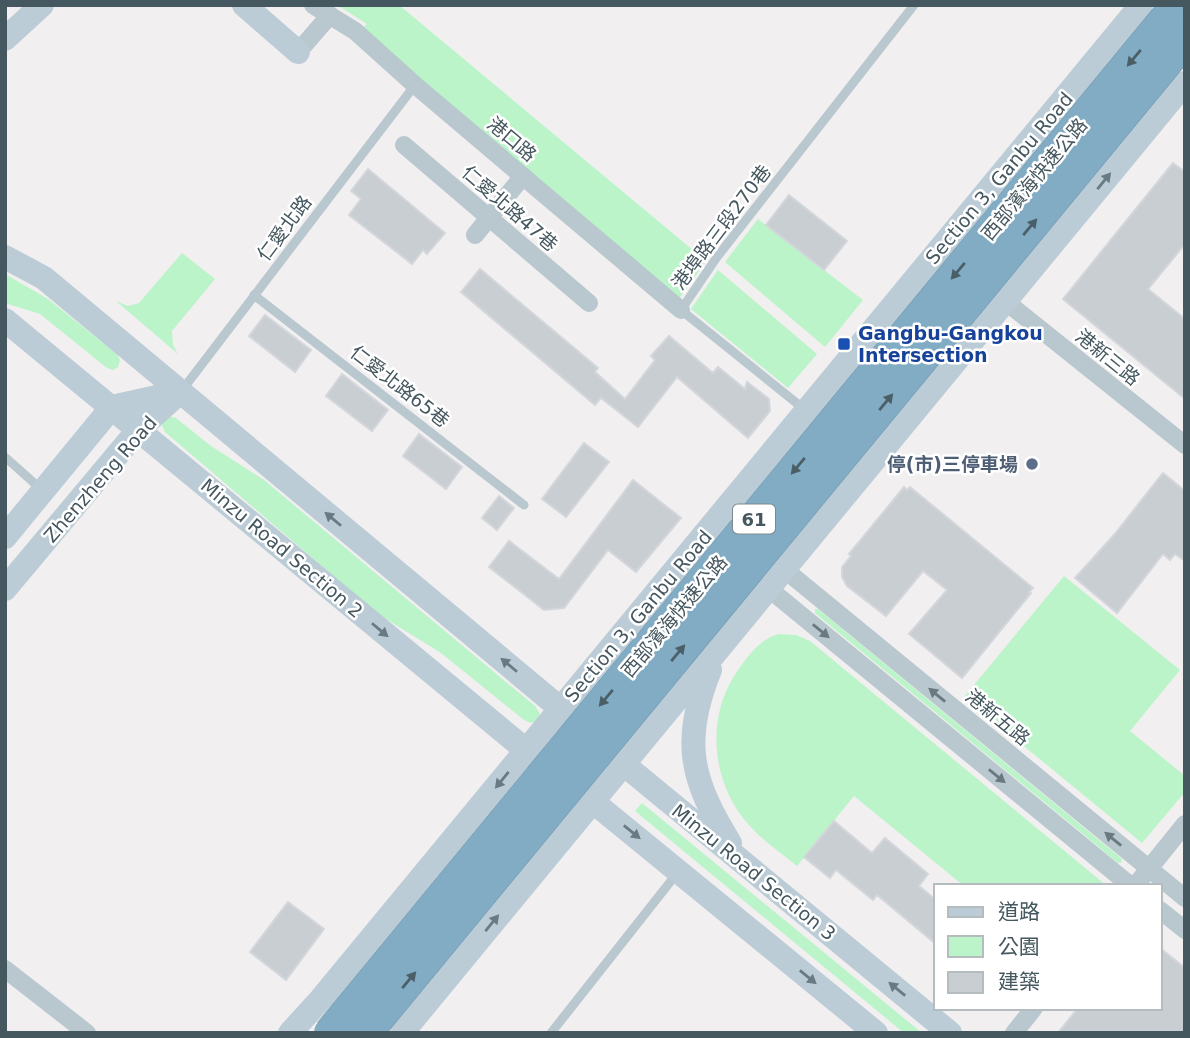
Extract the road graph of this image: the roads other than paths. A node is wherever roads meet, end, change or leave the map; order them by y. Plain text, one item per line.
1 (42, 5) edge
2 (244, 5) edge
3 (313, 5) edge
4 (914, 5) edge
5 (1142, 5) edge
6 (1177, 5) edge
7 (330, 15) junction
8 (5, 39) edge
9 (1185, 40) edge
10 (298, 52) joint
11 (1185, 83) edge
12 (415, 85) junction
13 (404, 145) dead end
14 (523, 176) junction
15 (489, 218) junction
16 (475, 235) dead end
17 (5, 257) edge
18 (254, 295) junction
19 (1005, 301) junction
20 (589, 303) dead end
21 (681, 310) junction
22 (5, 320) edge
23 (180, 392) junction
24 (112, 407) junction
25 (807, 411) junction
26 (139, 429) junction
27 (1185, 446) edge
28 (5, 457) edge
29 (871, 464) junction
30 (44, 491) junction
31 (524, 505) dead end
32 (5, 537) edge
33 (784, 569) junction
34 (768, 588) junction
35 (5, 589) edge
36 (719, 647) junction
37 (561, 708) junction
38 (526, 751) junction
39 (623, 764) junction
40 (593, 800) junction
41 (1185, 824) edge
42 (741, 862) junction
43 (1149, 869) junction
44 (679, 871) junction
45 (1131, 884) edge
46 (1135, 884) edge
47 (1185, 898) edge
48 (1162, 912) edge
49 (1185, 930) edge
50 (5, 969) edge
51 (321, 999) junction
52 (1032, 1010) edge
53 (87, 1033) edge
54 (290, 1033) edge
55 (298, 1033) edge
56 (330, 1033) edge
57 (366, 1033) edge
58 (402, 1033) edge
59 (551, 1033) edge
60 (876, 1033) edge
61 (950, 1033) edge
62 (1014, 1033) edge

1 - 8 street
2 - 10 street
3 - 7 street, 港口路
4 - 21 lane, 港埠路三段270巷
5 - 25 street, Section 3, Ganbu Road
6 -> 56 highway, 西部濱海快速公路 / 61, bridge
7 - 10 street
7 - 12 street, 港口路
57 -> 9 highway, 西部濱海快速公路 / 61, bridge
19 -> 11 street
12 - 14 street, 港口路
12 - 18 lane, 仁愛北路
13 - 15 street, 仁愛北路47巷
14 - 15 street
14 - 21 street, 港口路
15 - 16 street
15 - 20 street, 仁愛北路47巷
17 - 23 street
18 - 23 lane, 仁愛北路
18 - 31 lane, 仁愛北路65巷
19 - 27 street, 港新三路
19 - 29 street
21 - 25 lane, 港埠路三段270巷
22 - 24 street, Minzu Road Section 2
23 - 24 street, Zhenzheng Road
23 - 26 street, Zhenzheng Road
37 -> 23 street
24 - 26 street, Minzu Road Section 2
24 - 30 street, Zhenzheng Road
25 - 29 lane, 港埠路三段270巷
25 - 37 street, Section 3, Ganbu Road
26 - 35 street, Zhenzheng Road
26 -> 38 street, Minzu Road Section 2
28 - 30 lane
29 - 33 street
30 - 32 street, Zhenzheng Road
33 - 34 street
43 -> 33 street, 港新五路
34 - 36 street
34 -> 45 street
36 - 39 street
36 - 42 street
37 - 38 street, Section 3, Ganbu Road
37 - 39 street, Minzu Road Section 3
38 - 40 street, Minzu Road Section 2
38 -> 51 street, Section 3, Ganbu Road
39 - 40 street
39 - 42 street, Minzu Road Section 3
40 -> 44 street
58 -> 40 street
41 - 43 street
61 -> 42 street, Minzu Road Section 3
43 - 46 street
43 - 47 street, 港新五路
44 - 59 lane
44 -> 60 street
48 - 49 street
50 - 53 street
51 - 54 street, Section 3, Ganbu Road
51 - 55 street, Section 3, Ganbu Road
52 - 62 street

